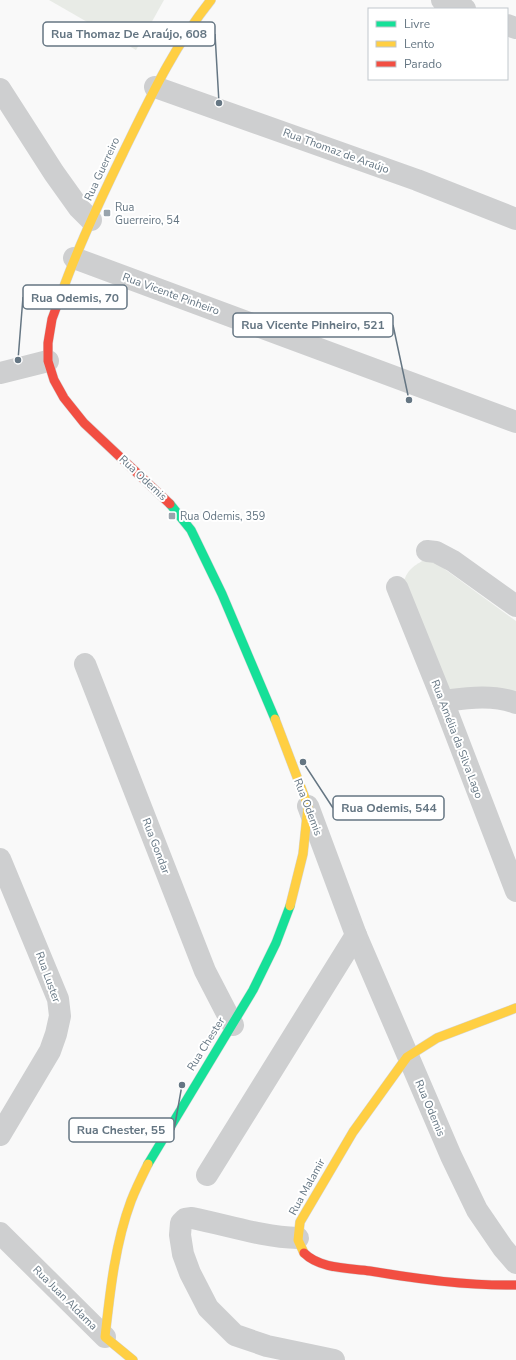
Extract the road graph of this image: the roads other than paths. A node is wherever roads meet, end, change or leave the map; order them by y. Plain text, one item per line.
1 (211, 0) edge
2 (442, 0) edge
3 (462, 8) edge
4 (154, 87) junction
5 (0, 89) edge
6 (516, 219) edge
7 (91, 220) junction
8 (74, 258) junction
9 (48, 361) junction
10 (0, 373) edge
11 (516, 422) edge
12 (427, 551) dead end
13 (397, 587) dead end
14 (516, 606) edge
15 (85, 664) dead end
16 (443, 701) junction
17 (516, 703) edge
18 (308, 806) junction
19 (0, 859) edge
20 (516, 892) edge
21 (356, 935) junction
22 (516, 1008) edge
23 (233, 1025) junction
24 (407, 1057) junction
25 (0, 1135) edge
26 (207, 1176) dead end
27 (0, 1233) edge
28 (298, 1238) junction
29 (516, 1264) edge
30 (516, 1285) edge
31 (105, 1337) junction
32 (134, 1360) edge
33 (334, 1360) edge

1 - 4 street, Rua Guerreiro
2 - 3 street
4 - 6 street, Rua Thomaz de Araújo
4 - 7 street, Rua Guerreiro
5 - 7 street
7 - 8 street, Rua Guerreiro
8 - 9 street, Rua Guerreiro
8 - 11 street, Rua Vicente Pinheiro
9 - 10 street
9 - 18 street, Rua Odemis
12 - 14 street
13 - 16 street, Rua Amélia da Silva Lago
15 - 23 street, Rua Gondar
16 - 17 street
16 - 20 street, Rua Amélia da Silva Lago
18 - 21 street, Rua Odemis
18 - 23 street, Rua Chester
19 - 25 street, Rua Luster
21 - 24 street, Rua Odemis
21 - 26 street
22 - 24 street, Rua Malamir
23 - 31 street, Rua Chester
24 - 28 street, Rua Malamir
24 - 29 street, Rua Odemis
27 - 31 street, Rua Juan Aldama
28 - 30 street
28 - 33 street
31 - 32 street, Rua Juan Aldama

